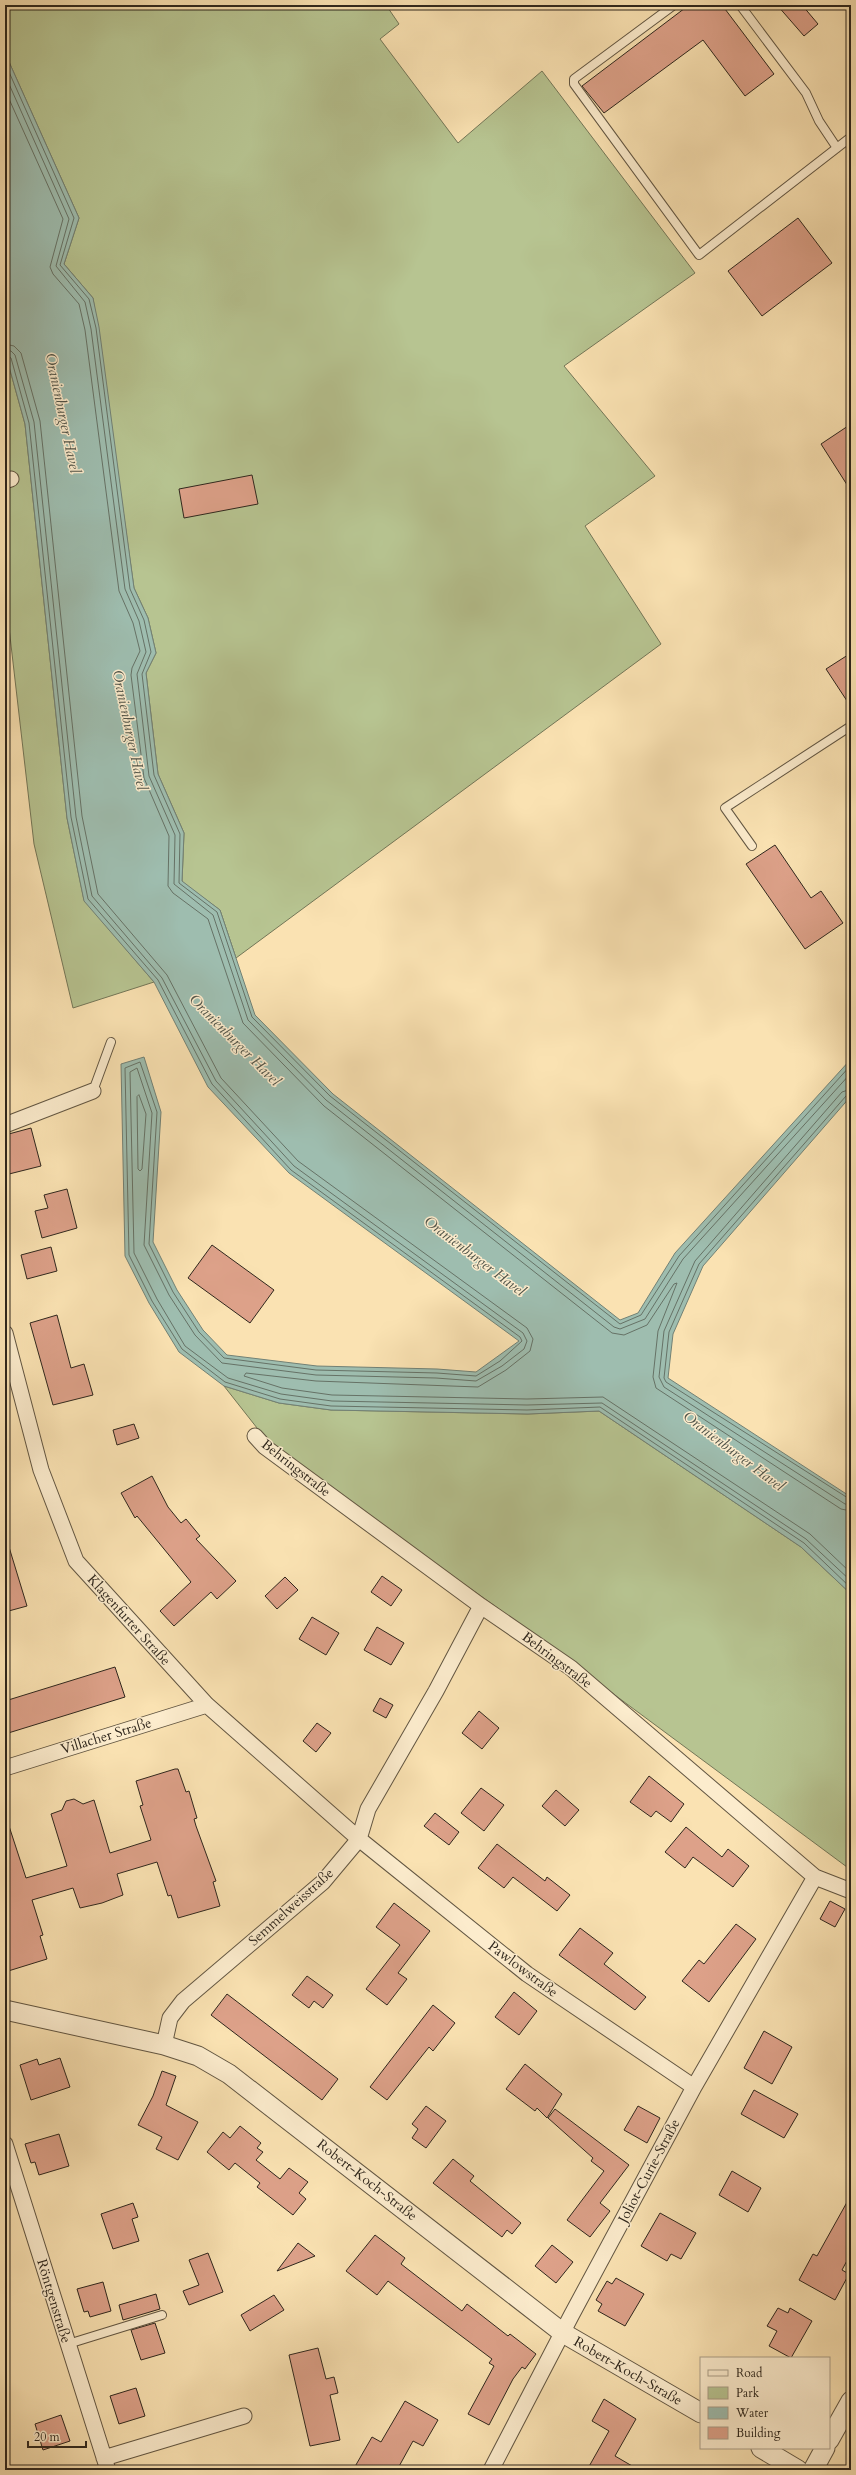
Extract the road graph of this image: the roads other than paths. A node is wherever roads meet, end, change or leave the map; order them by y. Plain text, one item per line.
1 (674, 5) edge
2 (740, 5) edge
3 (851, 137) edge
4 (837, 148) junction
5 (851, 726) edge
6 (752, 846) dead end
7 (111, 1042) dead end
8 (93, 1091) joint
9 (5, 1125) edge
10 (5, 1333) edge
11 (255, 1436) dead end
12 (481, 1606) junction
13 (206, 1705) junction
14 (5, 1768) edge
15 (359, 1839) junction
16 (815, 1877) junction
17 (851, 1891) edge
18 (5, 2010) edge
19 (164, 2045) junction
20 (694, 2087) junction
21 (5, 2144) edge
22 (162, 2315) dead end
23 (564, 2333) junction
24 (68, 2344) junction
25 (851, 2401) edge
26 (700, 2412) edge
27 (244, 2416) dead end
28 (830, 2438) edge
29 (763, 2449) edge
30 (824, 2449) edge
31 (106, 2464) edge
32 (491, 2470) edge
33 (798, 2470) edge
34 (812, 2470) edge

1 - 4 lane
2 - 4 lane
3 - 4 lane
5 - 6 lane
7 - 8 lane
8 - 9 street
10 - 13 street, Klagenfurter Straße
11 - 12 street, Behringstraße
12 - 15 street, Semmelweisstraße
12 - 16 street, Behringstraße
13 - 14 street, Villacher Straße
13 - 15 street, Klagenfurter Straße
15 - 19 street, Semmelweisstraße
15 - 20 street, Pawlowstraße
16 - 17 street, Behringstraße
16 - 20 street, Joliot-Curie-Straße
18 - 19 street, Robert-Koch-Straße
19 - 23 street, Robert-Koch-Straße
20 - 23 street, Joliot-Curie-Straße
21 - 24 street, Röntgenstraße
22 - 24 lane
23 - 26 street, Robert-Koch-Straße
23 - 32 street, Joliot-Curie-Straße
24 - 31 street, Röntgenstraße
25 - 28 street
27 - 31 street, Röntgenstraße
29 - 33 street
30 - 34 street

